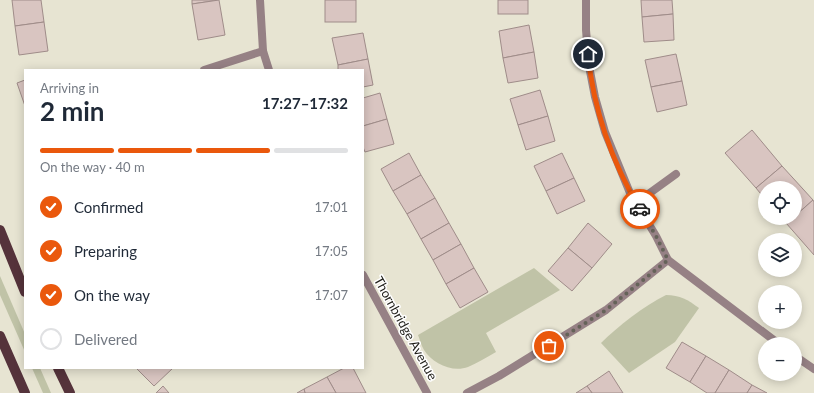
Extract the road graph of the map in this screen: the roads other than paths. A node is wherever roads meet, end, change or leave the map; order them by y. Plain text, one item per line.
1 (260, 0) edge
2 (586, 0) edge
3 (263, 51) junction
4 (207, 69) edge
5 (269, 69) edge
6 (676, 174) dead end
7 (636, 203) junction
8 (0, 230) edge
9 (668, 260) junction
10 (364, 278) edge
11 (24, 290) edge
12 (0, 336) edge
13 (770, 337) edge
14 (802, 361) edge
15 (58, 369) edge
16 (814, 369) edge
17 (25, 393) edge
18 (70, 393) edge
19 (427, 393) edge
20 (467, 393) edge

1 - 3 street
2 - 7 street
3 - 4 street
3 - 5 street
6 - 7 street
7 - 9 street
8 - 11 main road
9 - 13 street
9 - 20 street
10 - 19 street, Thornbridge Avenue
12 - 17 main road
14 - 16 street
15 - 18 main road

